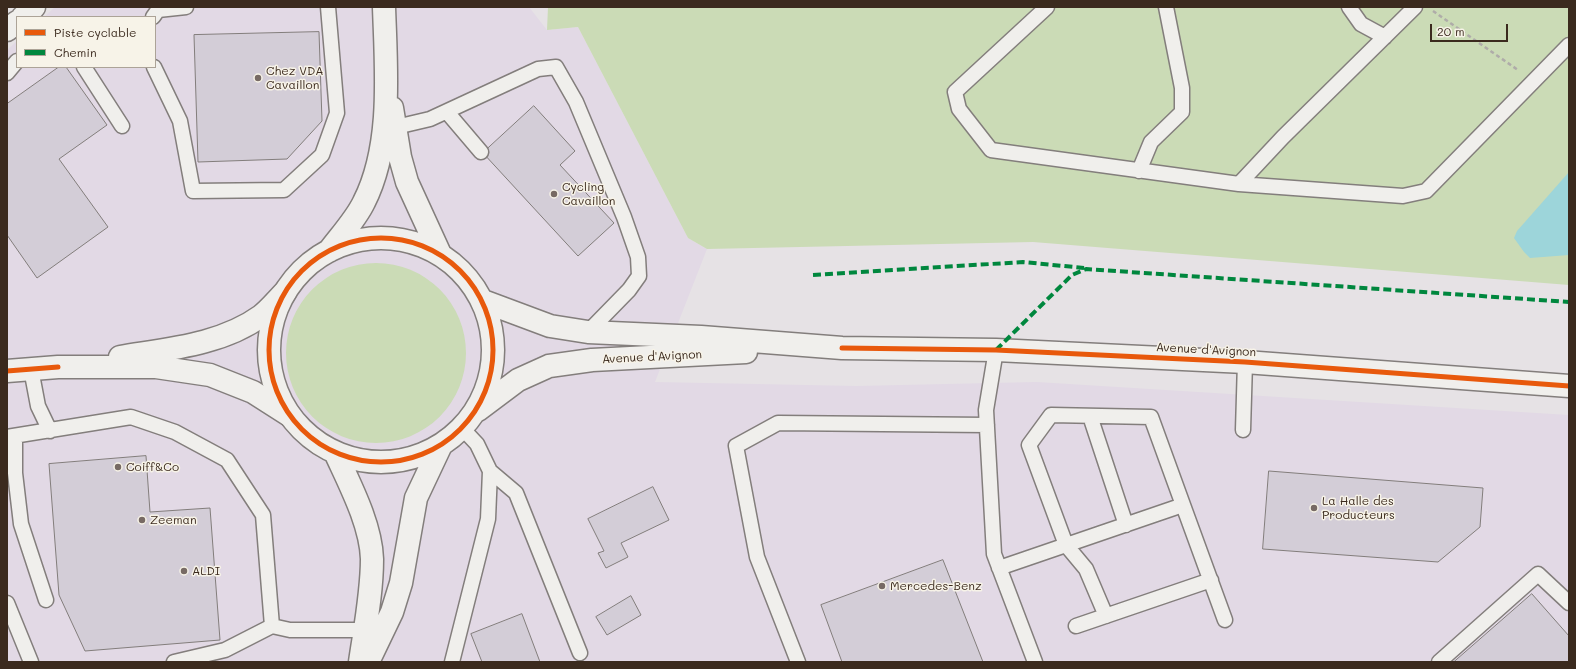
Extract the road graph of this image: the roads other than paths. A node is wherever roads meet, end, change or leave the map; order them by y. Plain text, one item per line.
1 (34, 7) edge
2 (186, 7) edge
3 (328, 7) edge
4 (384, 7) edge
5 (1047, 7) edge
6 (1166, 7) edge
7 (1349, 7) edge
8 (1415, 7) edge
9 (156, 11) edge
10 (24, 16) edge
11 (16, 23) edge
12 (7, 30) edge
13 (1385, 37) junction
14 (1569, 45) edge
15 (16, 62) edge
16 (85, 68) edge
17 (154, 68) edge
18 (386, 71) junction
19 (7, 73) edge
20 (447, 112) junction
21 (122, 126) dead end
22 (396, 126) junction
23 (481, 152) dead end
24 (1139, 170) junction
25 (1240, 184) junction
26 (329, 251) junction
27 (440, 254) junction
28 (285, 292) junction
29 (483, 301) junction
30 (588, 332) junction
31 (842, 348) junction
32 (996, 350) junction
33 (1245, 362) junction
34 (58, 367) junction
35 (31, 369) junction
36 (7, 371) edge
37 (1569, 386) edge
38 (289, 415) junction
39 (1090, 416) junction
40 (469, 420) junction
41 (987, 425) junction
42 (1243, 430) dead end
43 (50, 431) junction
44 (11, 437) edge
45 (441, 445) junction
46 (335, 452) junction
47 (490, 471) junction
48 (1183, 505) junction
49 (1126, 524) junction
50 (1066, 545) junction
51 (999, 568) junction
52 (1210, 580) junction
53 (46, 600) dead end
54 (7, 603) edge
55 (1569, 603) edge
56 (1106, 616) junction
57 (1225, 620) dead end
58 (272, 626) junction
59 (1076, 626) dead end
60 (365, 630) junction
61 (580, 653) dead end
62 (31, 662) edge
63 (174, 662) edge
64 (360, 662) edge
65 (368, 662) edge
66 (452, 662) edge
67 (798, 662) edge
68 (1035, 662) edge
69 (1438, 662) edge

1 - 10 main road
2 - 9 lane
3 - 17 lane
4 - 18 main road
5 - 24 lane
6 - 24 lane
7 - 13 lane
8 - 13 lane
11 - 12 main road
13 - 25 lane
14 - 25 lane
15 - 19 lane
16 - 21 lane
18 - 22 main road
18 - 26 main road
20 - 22 lane
20 - 23 lane
20 - 30 lane
22 - 27 main road
24 - 25 lane
26 - 27 main road
26 - 28 main road
27 - 29 main road
28 - 34 main road
28 - 38 main road
29 - 30 main road, Avenue d'Avignon
29 - 40 main road
30 - 31 main road, Avenue d'Avignon
31 - 32 main road, Avenue d'Avignon
31 - 40 main road, Avenue d'Avignon
32 - 33 main road, Avenue d'Avignon
32 - 41 lane
33 - 37 main road, Avenue d'Avignon
33 - 42 lane
34 - 35 main road
34 - 38 main road
35 - 36 main road
35 - 43 lane
38 - 46 main road
39 - 48 lane
39 - 49 lane
39 - 50 lane
40 - 45 main road, Avenue d'Avignon
40 - 47 lane
41 - 51 lane
41 - 67 lane
43 - 44 lane
43 - 58 lane
44 - 53 lane
45 - 46 main road
45 - 65 main road
46 - 60 main road
47 - 61 lane
47 - 66 lane
48 - 49 lane
48 - 52 lane
49 - 50 lane
50 - 51 lane
50 - 56 lane
51 - 68 lane
52 - 56 lane
52 - 57 lane
54 - 62 lane
55 - 69 lane
56 - 59 lane
58 - 60 lane
58 - 63 lane
60 - 64 main road

